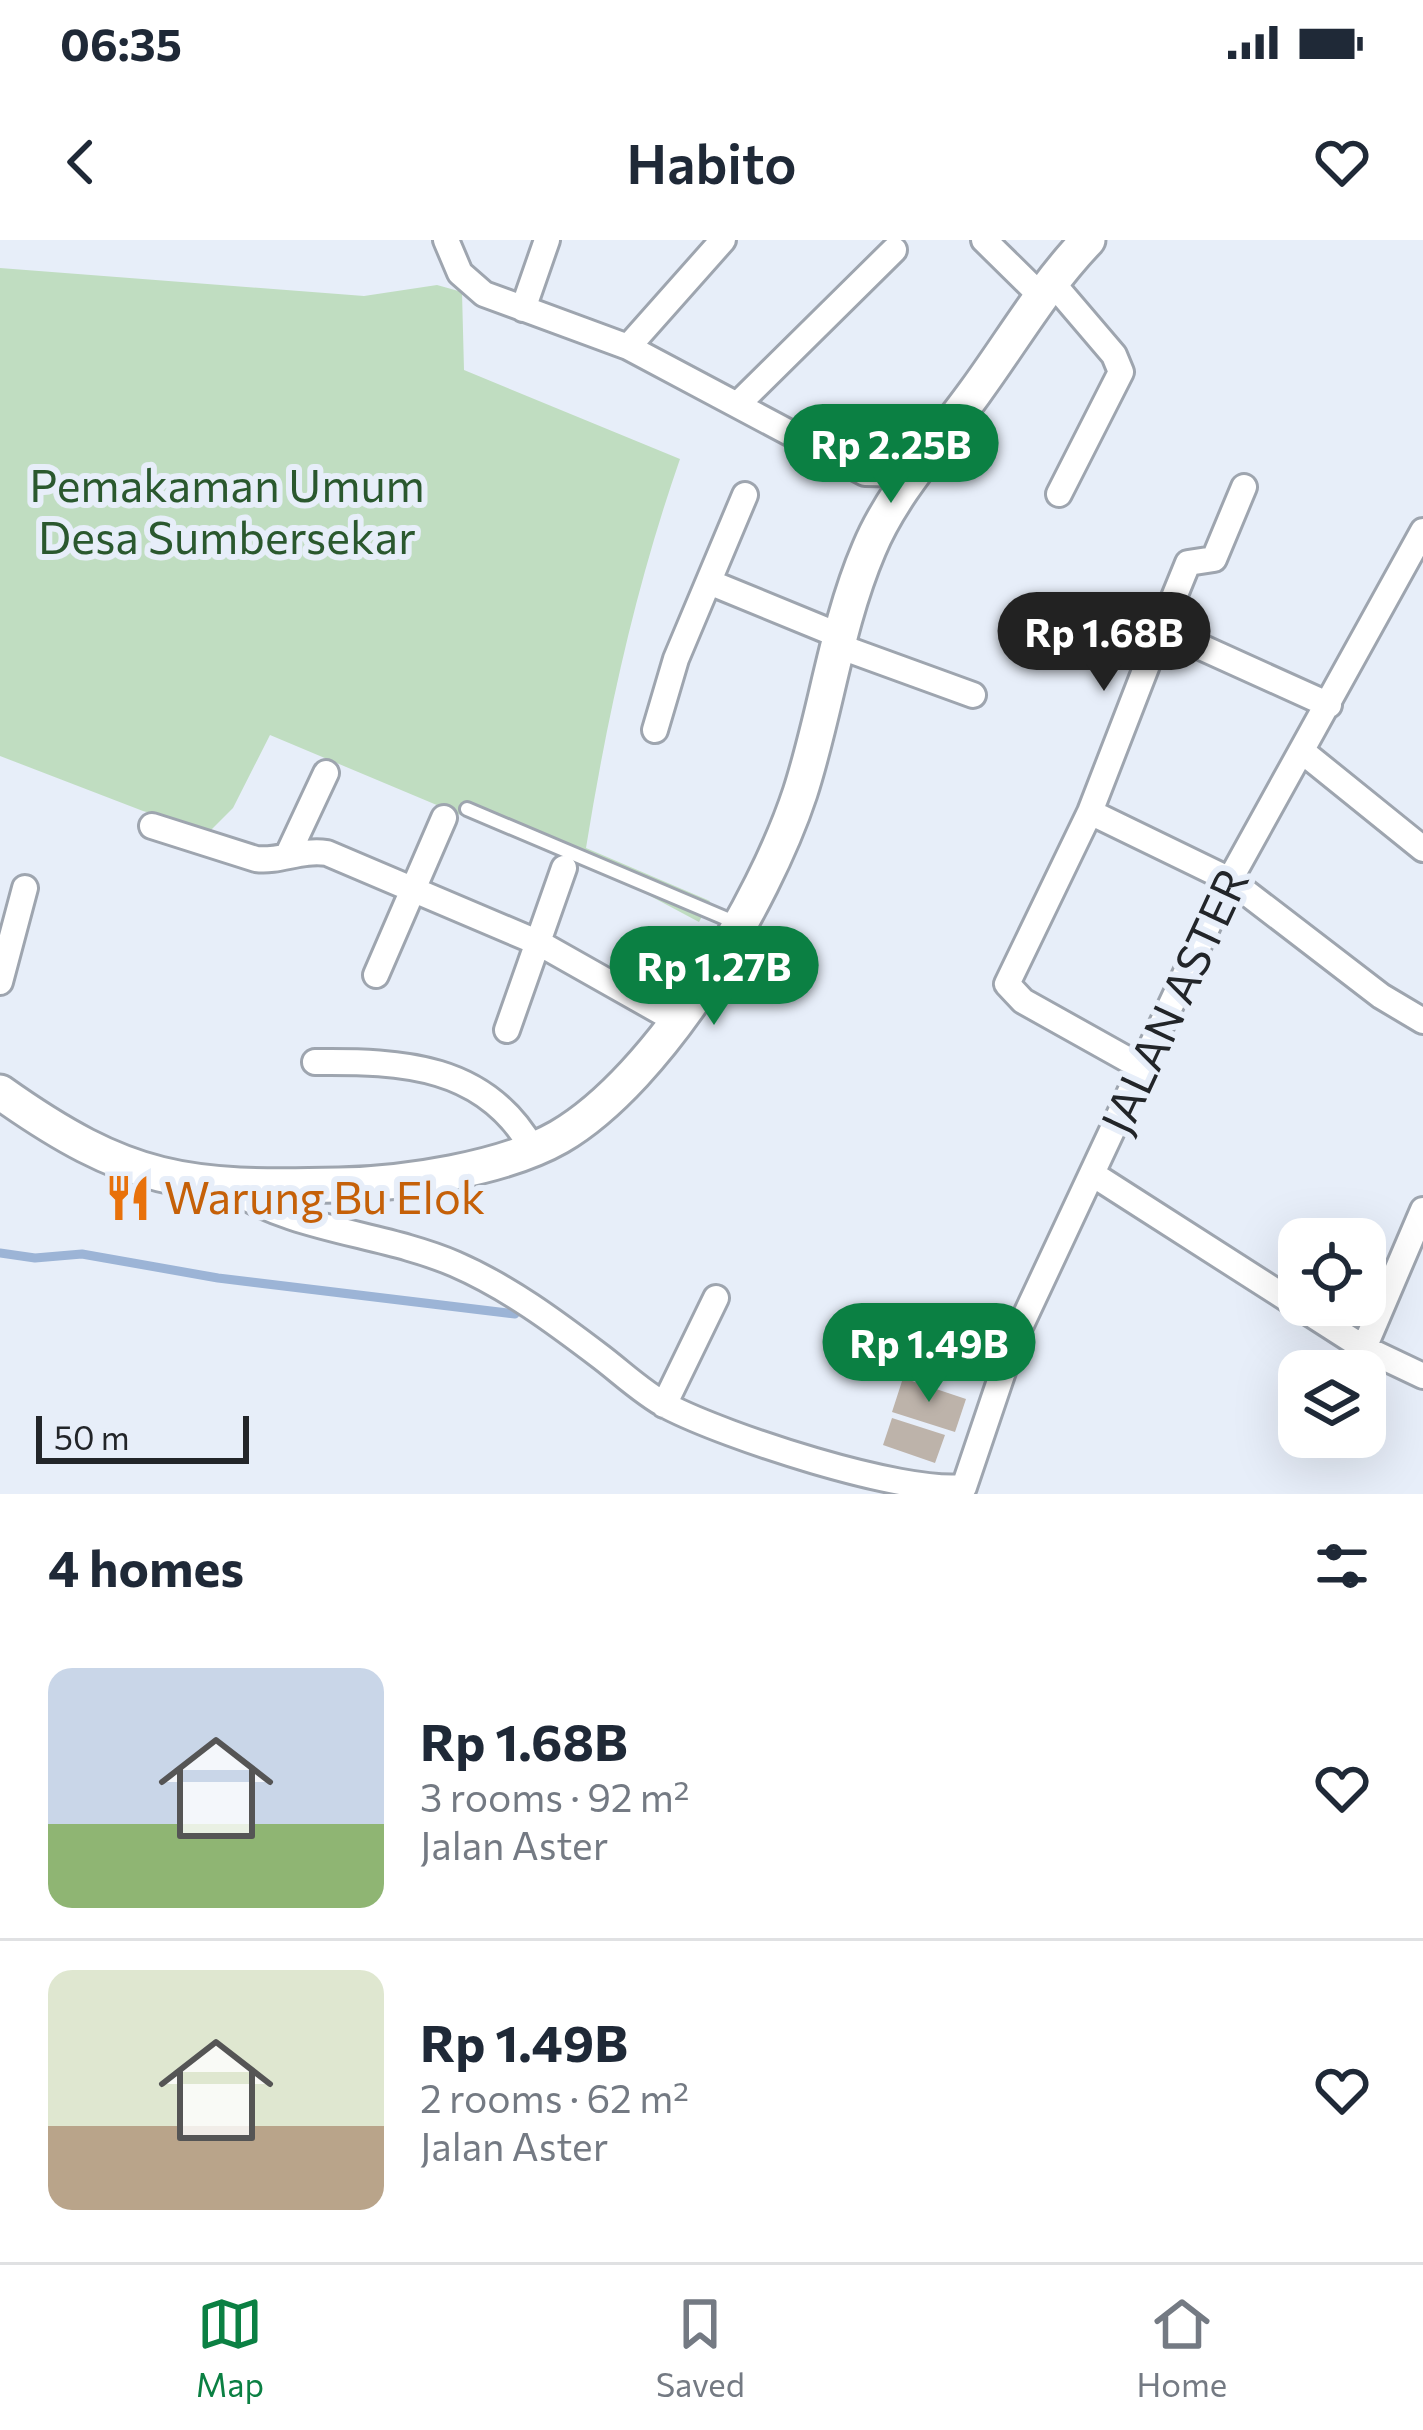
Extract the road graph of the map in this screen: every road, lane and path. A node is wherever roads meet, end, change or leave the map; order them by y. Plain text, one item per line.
1 (446, 240) edge
2 (547, 240) edge
3 (723, 240) edge
4 (984, 240) edge
5 (1088, 240) edge
6 (894, 250) dead end
7 (1045, 287) junction
8 (524, 309) junction
9 (628, 346) junction
10 (738, 404) junction
11 (865, 473) junction
12 (917, 474) junction
13 (1244, 487) dead end
14 (1059, 494) dead end
15 (746, 495) dead end
16 (878, 529) junction
17 (1423, 531) edge
18 (709, 582) junction
19 (1161, 629) junction
20 (842, 642) junction
21 (974, 695) dead end
22 (1329, 705) junction
23 (655, 730) dead end
24 (1304, 752) junction
25 (326, 773) dead end
26 (1090, 812) junction
27 (456, 813) joint
28 (152, 826) dead end
29 (1423, 849) edge
30 (289, 852) junction
31 (564, 868) dead end
32 (1230, 880) junction
33 (25, 888) dead end
34 (413, 893) junction
35 (740, 925) junction
36 (539, 943) junction
37 (376, 975) dead end
38 (0, 982) edge
39 (677, 1021) junction
40 (1423, 1021) edge
41 (507, 1030) dead end
42 (315, 1062) dead end
43 (1141, 1067) junction
44 (0, 1092) edge
45 (532, 1148) junction
46 (1094, 1175) junction
47 (230, 1188) junction
48 (1423, 1210) edge
49 (716, 1298) dead end
50 (1364, 1348) junction
51 (1423, 1376) edge
52 (664, 1405) junction
53 (872, 1486) edge
54 (967, 1491) edge

1 - 8 street
2 - 8 street
3 - 9 street
4 - 7 street
5 - 7 main road
6 - 10 street
7 - 12 main road
7 - 14 street
8 - 9 street
9 - 10 street
10 - 11 street
11 - 12 street
11 - 16 street
12 - 16 main road
13 - 19 street
15 - 18 street
16 - 20 main road
17 - 22 street, JALAN ASTER
18 - 20 street
18 - 23 street
19 - 22 street
19 - 26 street
20 - 21 street
20 - 35 main road
22 - 24 street, JALAN ASTER
24 - 29 street
24 - 32 street, JALAN ASTER
25 - 30 street
26 - 32 street
26 - 43 street
27 - 34 street
27 - 35 lane
28 - 30 street
30 - 34 street
31 - 36 street
32 - 40 street
32 - 43 street, JALAN ASTER
33 - 38 street
34 - 36 street
34 - 37 street
35 - 39 main road
36 - 39 street
36 - 41 street
39 - 45 main road
42 - 45 street
43 - 46 street, JALAN ASTER
44 - 47 main road
45 - 47 main road
46 - 50 street
46 - 54 street, JALAN ASTER
47 - 52 street
48 - 50 street
49 - 52 street
50 - 51 street
52 - 53 street
53 - 54 street

